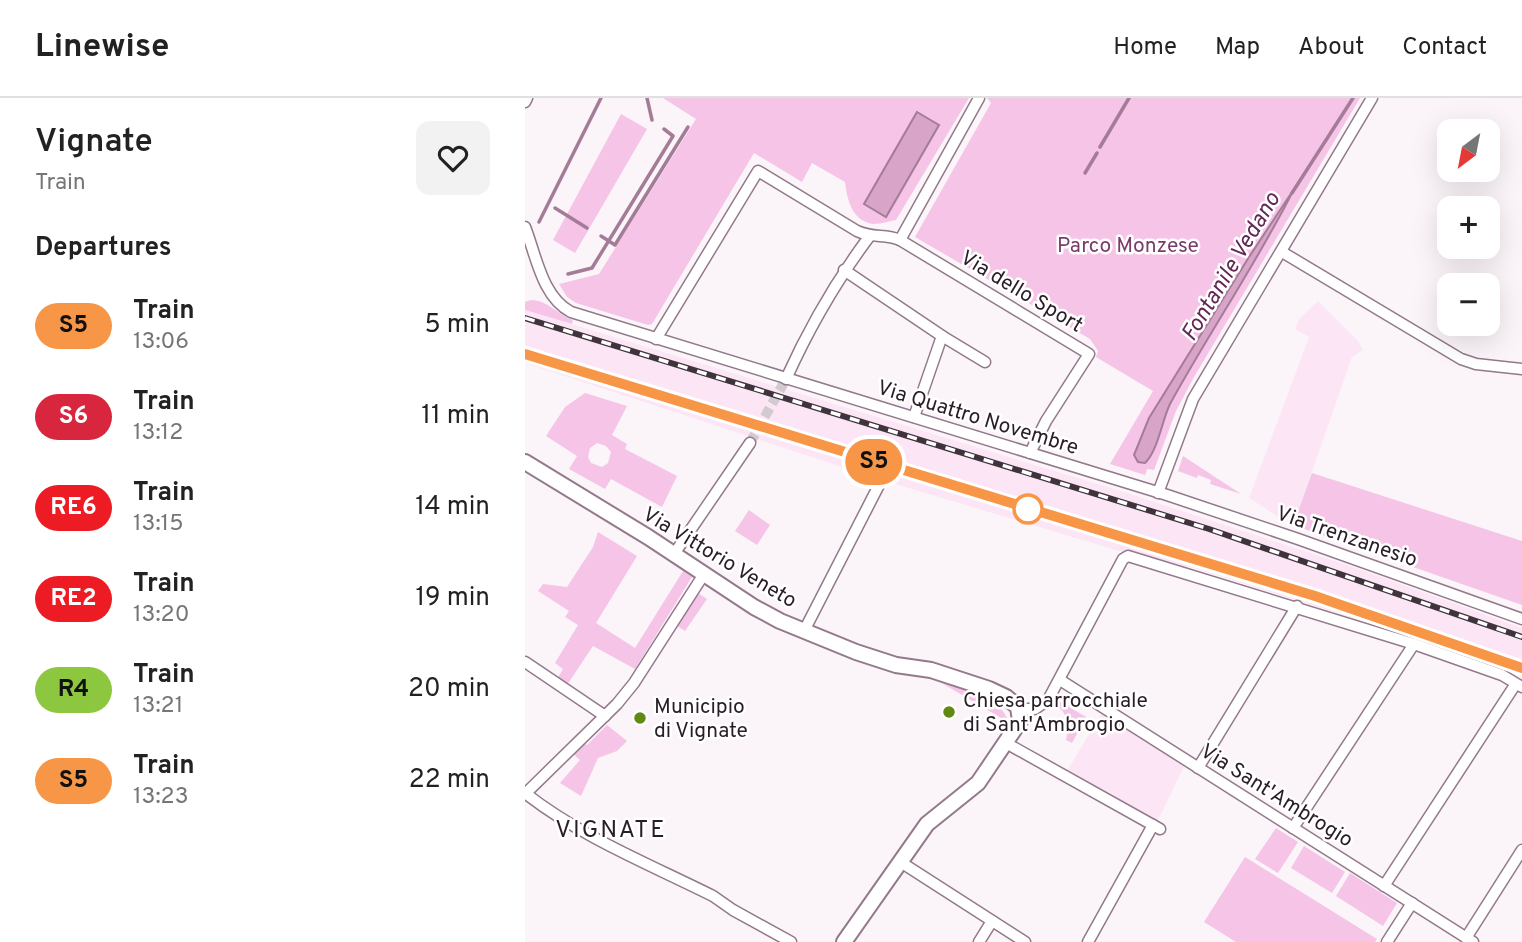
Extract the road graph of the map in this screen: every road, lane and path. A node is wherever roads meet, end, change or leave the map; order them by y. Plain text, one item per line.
1 (979, 98) edge
2 (1373, 98) edge
3 (525, 227) edge
4 (869, 237) junction
5 (900, 240) junction
6 (1282, 252) junction
7 (844, 270) junction
8 (942, 336) junction
9 (656, 339) junction
10 (985, 362) dead end
11 (1522, 369) edge
12 (786, 379) junction
13 (914, 417) junction
14 (750, 443) tunnel mouth
15 (1030, 453) junction
16 (526, 465) edge
17 (879, 485) dead end
18 (1158, 492) junction
19 (674, 554) junction
20 (704, 574) junction
21 (1297, 606) junction
22 (1522, 619) edge
23 (804, 631) junction
24 (1414, 644) junction
25 (525, 662) edge
26 (1060, 680) junction
27 (1519, 686) edge
28 (1019, 709) junction
29 (605, 716) junction
30 (1006, 743) junction
31 (1198, 768) junction
32 (525, 793) edge
33 (1293, 828) junction
34 (1522, 850) edge
35 (899, 861) junction
36 (1384, 886) junction
37 (1412, 903) junction
38 (992, 921) junction
39 (1470, 940) edge
40 (791, 942) edge
41 (844, 942) edge
42 (979, 942) edge
43 (1025, 942) edge
44 (1088, 942) edge
45 (1387, 942) edge

1 - 5 street
2 - 6 street
3 - 9 street, Via Quattro Novembre
4 - 5 street, Via dello Sport
4 - 7 street
4 - 9 street
5 - 15 street, Via dello Sport
6 - 11 street
6 - 18 street
7 - 8 street
7 - 12 street
8 - 10 street
8 - 13 street
9 - 12 street, Via Quattro Novembre
12 - 13 street, Via Quattro Novembre
13 - 15 street, Via Quattro Novembre
14 - 19 street
15 - 18 street, Via Quattro Novembre
16 - 19 street, Via Vittorio Veneto
17 - 23 street
18 - 22 street, Via Trenzanesio
19 - 20 street, Via Vittorio Veneto
20 - 23 street, Via Vittorio Veneto
20 - 29 street
21 - 24 street
21 - 26 street
21 - 31 street
23 - 28 street, Via Vittorio Veneto
24 - 27 street
24 - 33 street
25 - 29 street
26 - 28 street
26 - 31 street, Via Sant'Ambrogio
27 - 36 street
28 - 30 street
29 - 32 street
30 - 35 street
30 - 44 street
31 - 33 street, Via Sant'Ambrogio
32 - 40 street
33 - 36 street, Via Sant'Ambrogio
34 - 39 street
35 - 38 street
35 - 41 street
36 - 37 street, Via Sant'Ambrogio
37 - 39 street, Via Sant'Ambrogio
37 - 45 street
38 - 42 street
38 - 43 street

